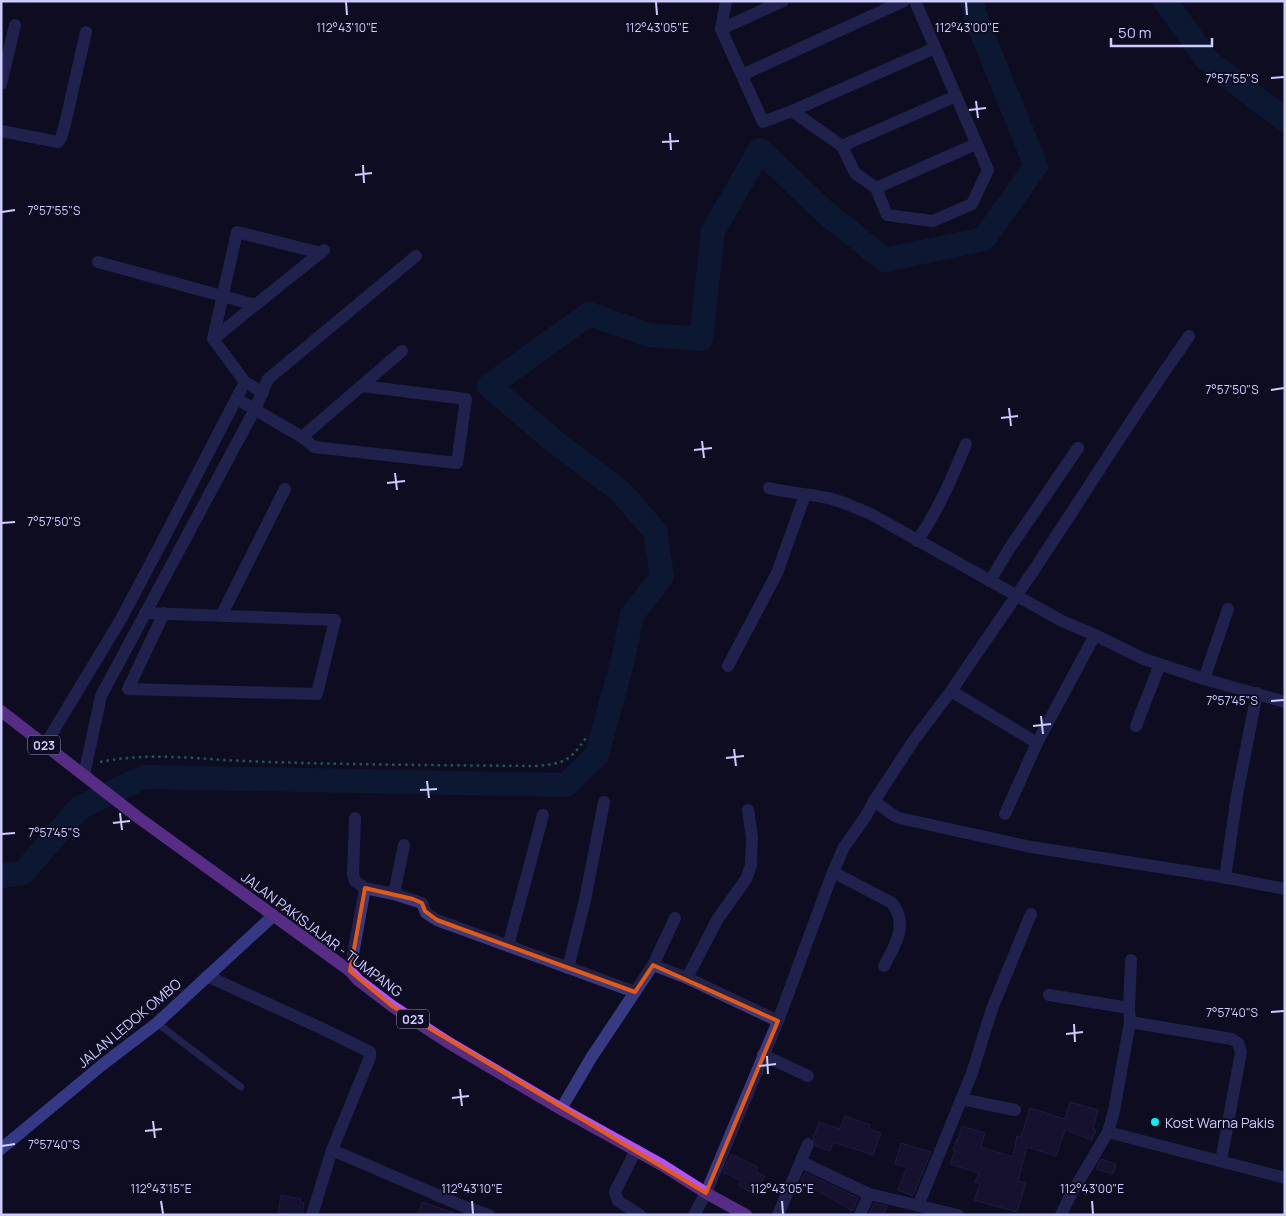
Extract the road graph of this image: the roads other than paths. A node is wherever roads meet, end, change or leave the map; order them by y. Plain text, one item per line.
1 (726, 1) edge
2 (784, 1) edge
3 (904, 1) edge
4 (915, 1) edge
5 (15, 25) dead end
6 (721, 30) junction
7 (86, 32) dead end
8 (935, 48) junction
9 (742, 75) junction
10 (1, 84) edge
11 (956, 96) junction
12 (792, 111) junction
13 (1, 131) edge
14 (976, 144) junction
15 (842, 146) junction
16 (876, 188) junction
17 (416, 256) dead end
18 (98, 262) dead end
19 (222, 297) junction
20 (255, 305) junction
21 (1190, 336) dead end
22 (213, 339) junction
23 (402, 351) dead end
24 (245, 382) junction
25 (362, 386) junction
26 (263, 393) junction
27 (237, 399) junction
28 (254, 409) junction
29 (302, 438) junction
30 (966, 444) dead end
31 (1078, 448) dead end
32 (211, 450) junction
33 (228, 459) junction
34 (769, 488) dead end
35 (285, 489) dead end
36 (805, 495) junction
37 (164, 538) junction
38 (918, 541) junction
39 (181, 547) junction
40 (990, 581) junction
41 (1016, 597) junction
42 (1228, 609) dead end
43 (146, 613) junction
44 (164, 613) junction
45 (221, 616) junction
46 (121, 619) junction
47 (137, 628) junction
48 (1095, 635) junction
49 (1160, 664) junction
50 (728, 666) dead end
51 (1204, 679) junction
52 (81, 685) junction
53 (951, 691) junction
54 (1257, 693) junction
55 (101, 696) junction
56 (1285, 702) edge
57 (1, 711) edge
58 (1136, 726) dead end
59 (1037, 743) junction
60 (44, 745) junction
61 (86, 777) junction
62 (874, 801) junction
63 (604, 802) dead end
64 (748, 810) dead end
65 (1005, 814) dead end
66 (543, 815) dead end
67 (354, 818) dead end
68 (404, 845) dead end
69 (832, 872) junction
70 (1225, 878) junction
71 (365, 888) junction
72 (1285, 889) edge
73 (394, 894) junction
74 (1031, 914) dead end
75 (273, 916) junction
76 (675, 918) dead end
77 (508, 946) junction
78 (1131, 960) dead end
79 (653, 965) junction
80 (884, 966) dead end
81 (568, 968) junction
82 (350, 972) junction
83 (207, 976) junction
84 (687, 978) junction
85 (635, 992) junction
86 (1049, 995) dead end
87 (1129, 1008) junction
88 (778, 1021) junction
89 (1130, 1022) junction
90 (157, 1023) junction
91 (762, 1055) junction
92 (808, 1076) dead end
93 (241, 1087) dead end
94 (961, 1100) junction
95 (561, 1109) junction
96 (1016, 1110) dead end
97 (1108, 1132) junction
98 (808, 1144) dead end
99 (1, 1149) edge
100 (332, 1150) junction
101 (636, 1150) junction
102 (1221, 1161) junction
103 (801, 1162) junction
104 (1285, 1178) edge
105 (706, 1193) junction
106 (869, 1194) junction
107 (918, 1206) junction
108 (464, 1211) edge
109 (312, 1215) edge
110 (488, 1215) edge
111 (640, 1215) edge
112 (694, 1215) edge
113 (746, 1215) edge
114 (778, 1215) edge
115 (860, 1215) edge
116 (958, 1215) edge
117 (1062, 1215) edge

1 - 6 street
2 - 6 street
3 - 9 street
4 - 8 street
5 - 10 street
6 - 9 street
7 - 13 street
8 - 11 street
8 - 12 street
9 - 12 street
11 - 14 street
11 - 15 street
12 - 15 street
14 - 16 street
14 - 16 street
15 - 16 street
17 - 26 street
18 - 19 street
19 - 20 street
19 - 20 street
19 - 22 street
20 - 22 street
21 - 41 street
22 - 24 street
23 - 25 street
24 - 26 street
24 - 27 street
25 - 29 street
25 - 29 street
26 - 28 street
27 - 28 street
27 - 32 street
28 - 29 street
28 - 33 street
30 - 38 street
31 - 40 street
32 - 33 street
32 - 37 street
33 - 39 street
34 - 36 street
35 - 45 street
36 - 38 street
36 - 50 street
37 - 39 street
37 - 46 street
38 - 40 street
39 - 43 street
40 - 41 street
41 - 48 street
41 - 53 street
42 - 51 street
43 - 44 street
43 - 47 street
44 - 45 street
44 - 45 street
46 - 47 street
46 - 52 street
47 - 55 street
48 - 49 street
48 - 59 street
49 - 51 street
49 - 58 street
51 - 54 street
52 - 55 street
52 - 60 street
53 - 59 street
53 - 62 street
54 - 56 street
54 - 70 street
55 - 61 street
57 - 60 main road, JALAN PAKISJAJAR - TUMPANG / 023
59 - 65 street
60 - 61 main road, JALAN PAKISJAJAR - TUMPANG / 023
61 - 75 main road, JALAN PAKISJAJAR - TUMPANG / 023
62 - 69 street
62 - 70 street
63 - 81 street
64 - 84 street
66 - 77 street
67 - 71 street
68 - 73 street
69 - 80 street
69 - 88 street
70 - 72 street
71 - 73 street
71 - 82 street
73 - 77 street
74 - 94 street
75 - 82 main road, JALAN PAKISJAJAR - TUMPANG / 023
75 - 83 street, JALAN LEDOK OMBO
76 - 79 street
77 - 81 street
78 - 87 street
79 - 84 street
79 - 85 street
81 - 85 street
82 - 95 main road, JALAN PAKISJAJAR - TUMPANG / 023
83 - 90 street, JALAN LEDOK OMBO
83 - 100 street
84 - 88 street
85 - 95 street
86 - 87 street
87 - 89 street
88 - 91 street
89 - 97 street
89 - 102 street
90 - 93 lane
90 - 99 street, JALAN LEDOK OMBO
91 - 92 street
91 - 105 street
94 - 96 street
94 - 107 street
95 - 101 main road, JALAN PAKISJAJAR - TUMPANG / 023
97 - 102 street
97 - 117 street
98 - 103 street
100 - 108 street
100 - 109 street
101 - 105 main road, JALAN PAKISJAJAR - TUMPANG / 023
101 - 111 street
102 - 104 street
103 - 106 street
103 - 114 street
105 - 112 street
105 - 113 main road, JALAN PAKISJAJAR - TUMPANG / 023
106 - 107 street
106 - 115 street
107 - 116 street
108 - 110 street

